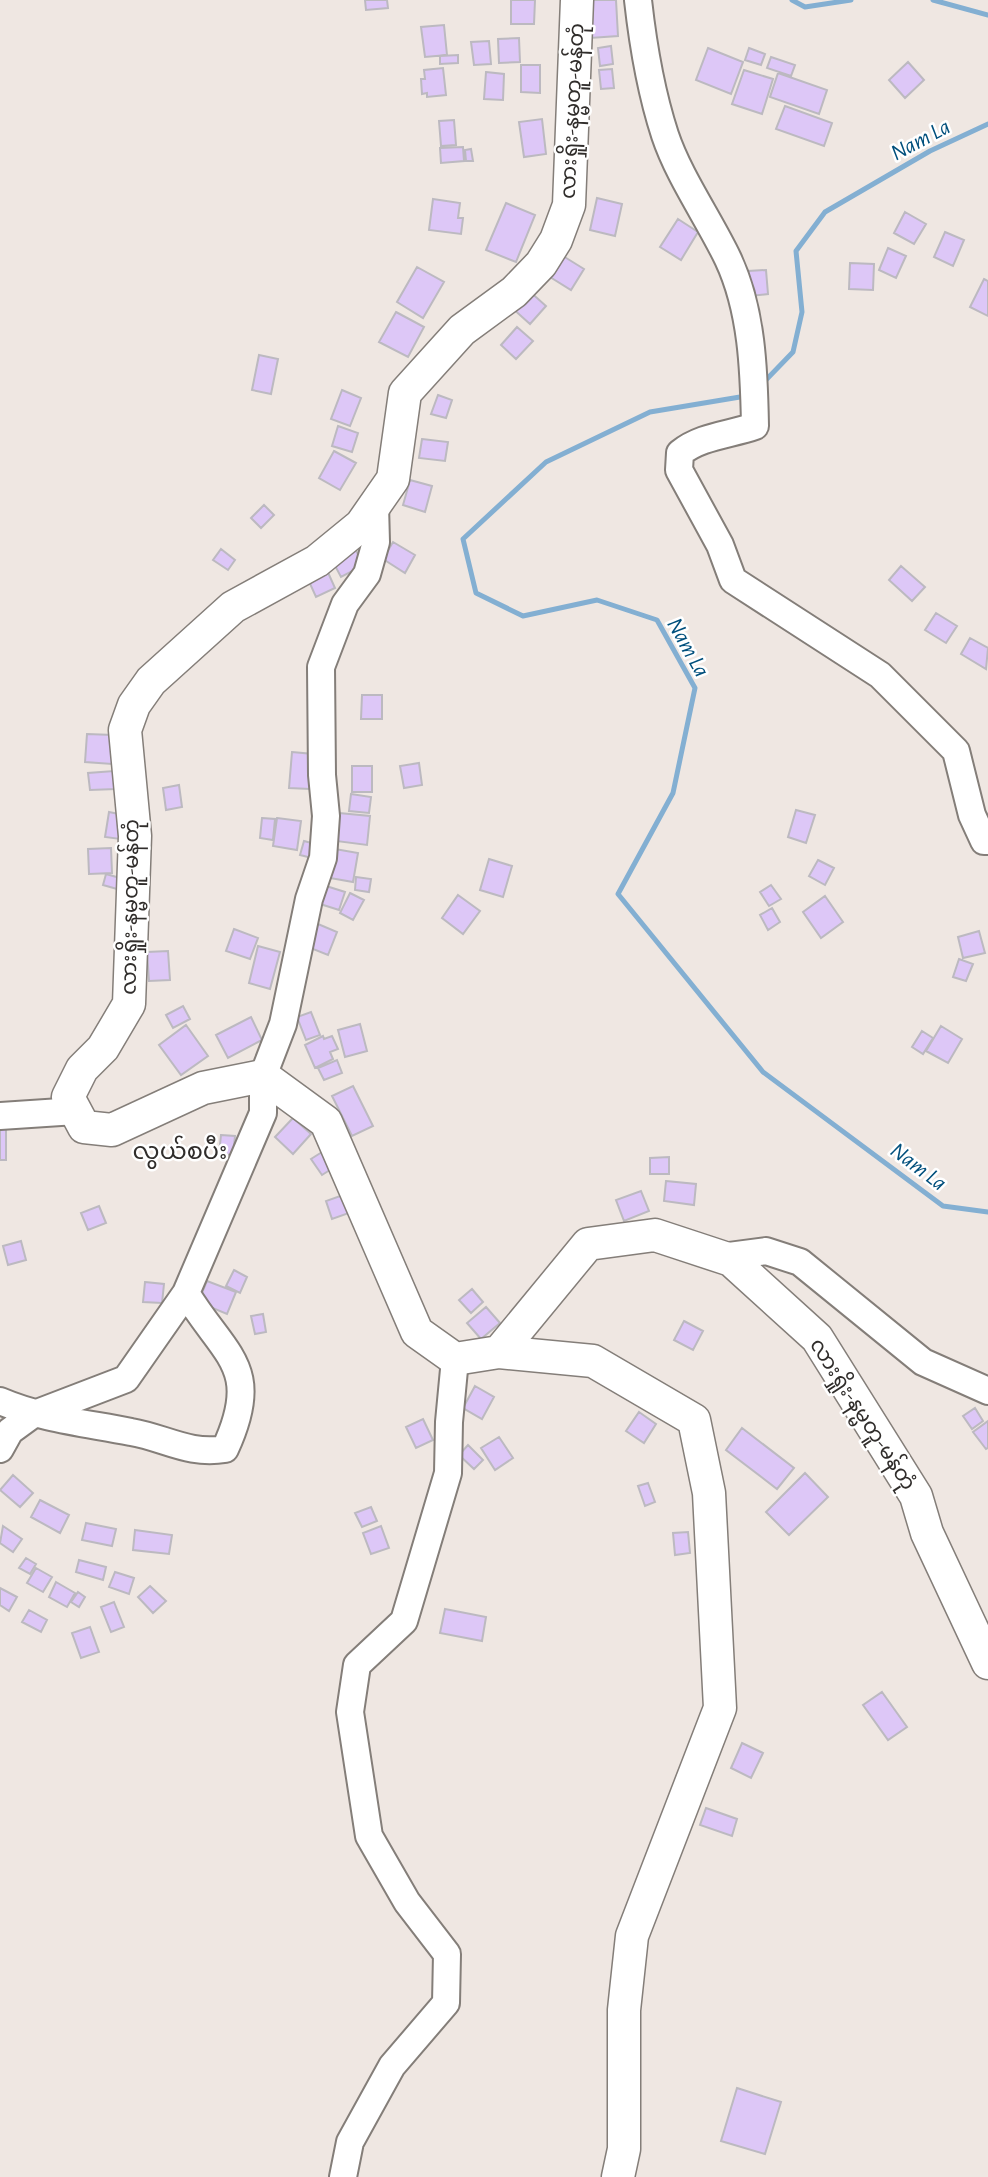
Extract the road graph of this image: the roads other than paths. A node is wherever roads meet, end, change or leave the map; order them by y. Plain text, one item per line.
1 (577, 0) edge
2 (638, 0) edge
3 (375, 505) junction
4 (988, 841) edge
5 (263, 1076) junction
6 (76, 1111) junction
7 (0, 1115) edge
8 (721, 1257) junction
9 (186, 1293) junction
10 (499, 1352) junction
11 (455, 1359) junction
12 (988, 1391) edge
13 (0, 1401) edge
14 (32, 1415) junction
15 (0, 1449) edge
16 (988, 1663) edge
17 (343, 2177) edge
18 (618, 2177) edge

1 - 3 main road, လားရှိုး-နမ္မတူ-မန်တုံ
2 - 4 street
3 - 5 street
3 - 6 main road, လားရှိုး-နမ္မတူ-မန်တုံ
5 - 6 main road
5 - 9 street
5 - 11 main road
6 - 7 street
8 - 10 main road, လားရှိုး-နမ္မတူ-မန်တုံ
8 - 12 street
8 - 16 main road, လားရှိုး-နမ္မတူ-မန်တုံ
9 - 14 street
9 - 14 street
10 - 11 main road
10 - 18 main road
11 - 17 street
13 - 14 street
14 - 15 street

